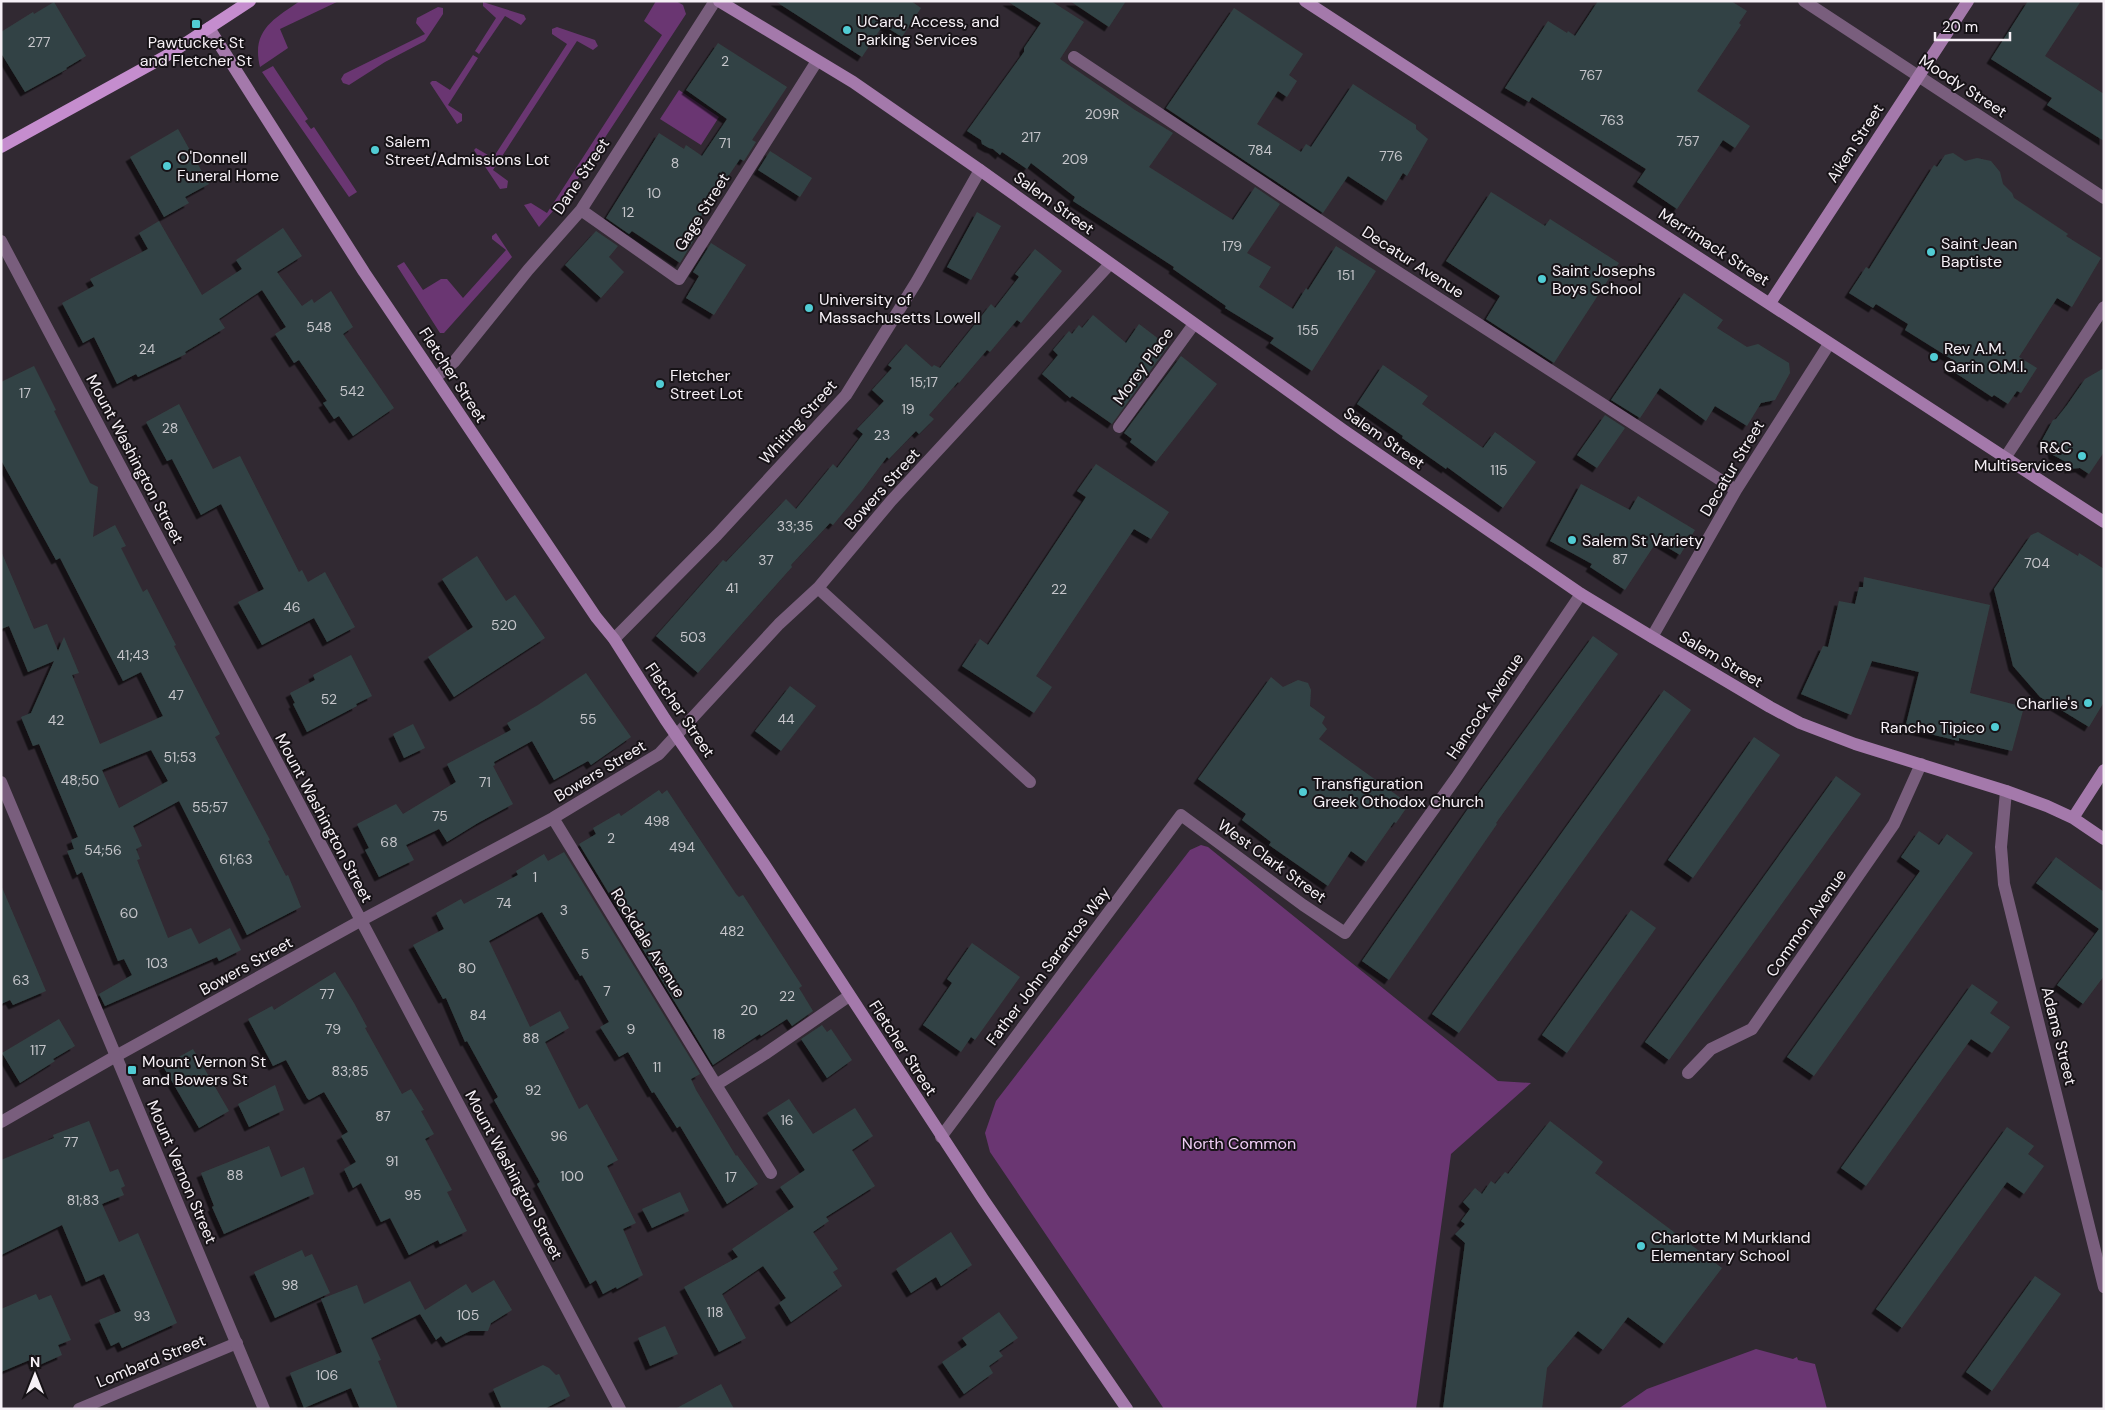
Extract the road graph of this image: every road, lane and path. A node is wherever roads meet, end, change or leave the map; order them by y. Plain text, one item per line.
1 (250, 1) edge
2 (715, 1) edge
3 (720, 1) edge
4 (1305, 1) edge
5 (1804, 1) edge
6 (1968, 1) edge
7 (209, 28) junction
8 (1074, 57) dead end
9 (817, 61) junction
10 (1918, 76) junction
11 (1, 147) edge
12 (980, 170) junction
13 (2104, 198) edge
14 (581, 210) junction
15 (1, 241) edge
16 (1110, 264) junction
17 (1770, 303) junction
18 (2104, 307) edge
19 (1194, 324) junction
20 (1829, 344) junction
21 (436, 377) junction
22 (1119, 427) dead end
23 (2005, 458) junction
24 (1736, 490) junction
25 (2104, 522) edge
26 (818, 588) junction
27 (1581, 594) junction
28 (1652, 637) junction
29 (614, 640) junction
30 (676, 735) junction
31 (1921, 764) junction
32 (2104, 770) edge
33 (1, 782) edge
34 (1030, 782) dead end
35 (2006, 791) junction
36 (1181, 815) joint
37 (553, 818) junction
38 (2073, 818) junction
39 (2104, 839) edge
40 (360, 921) junction
41 (1345, 932) joint
42 (849, 996) junction
43 (116, 1056) junction
44 (1688, 1073) dead end
45 (716, 1085) junction
46 (1, 1122) edge
47 (941, 1137) junction
48 (771, 1173) dead end
49 (2104, 1286) edge
50 (237, 1343) junction
51 (79, 1409) edge
52 (264, 1409) edge
53 (620, 1409) edge
54 (1127, 1409) edge

1 - 7 main road
2 - 14 street, Dane Street
3 - 9 main road, Salem Street
4 - 17 main road, Merrimack Street
5 - 10 street, Moody Street
6 - 10 main road, Aiken Street
7 - 11 main road
7 - 21 main road, Fletcher Street
8 - 24 street, Decatur Avenue
9 - 12 main road, Salem Street
9 - 14 street, Gage Street
10 - 13 street, Moody Street
10 - 17 main road, Aiken Street
12 - 16 main road, Salem Street
12 - 29 street, Whiting Street
14 - 21 street, Dane Street
15 - 40 street, Mount Washington Street
16 - 19 main road, Salem Street
16 - 26 street, Bowers Street
17 - 20 main road, Merrimack Street
18 - 23 street
19 - 22 street, Morey Place
19 - 27 main road, Salem Street
20 - 23 main road, Merrimack Street
20 - 24 street, Decatur Street
21 - 29 main road, Fletcher Street
23 - 25 main road, Merrimack Street
24 - 28 street, Decatur Street
26 - 30 street, Bowers Street
26 - 34 street
27 - 28 main road, Salem Street
27 - 41 street, Hancock Avenue
28 - 31 main road, Salem Street
29 - 30 main road, Fletcher Street
30 - 37 street, Bowers Street
30 - 42 main road, Fletcher Street
31 - 35 main road, Salem Street
31 - 44 street, Common Avenue
32 - 38 main road
33 - 43 street, Mount Vernon Street
35 - 38 main road, Salem Street
35 - 49 street, Adams Street
36 - 41 street, West Clark Street
36 - 47 street, Father John Sarantos Way
37 - 40 street, Bowers Street
37 - 45 street, Rockdale Avenue
38 - 39 main road, Salem Street
40 - 43 street, Bowers Street
40 - 53 street, Mount Washington Street
42 - 45 street
42 - 47 main road, Fletcher Street
43 - 46 street, Bowers Street
43 - 50 street, Mount Vernon Street
45 - 48 street, Rockdale Avenue
47 - 54 main road, Fletcher Street
50 - 51 street, Lombard Street
50 - 52 street, Mount Vernon Street

